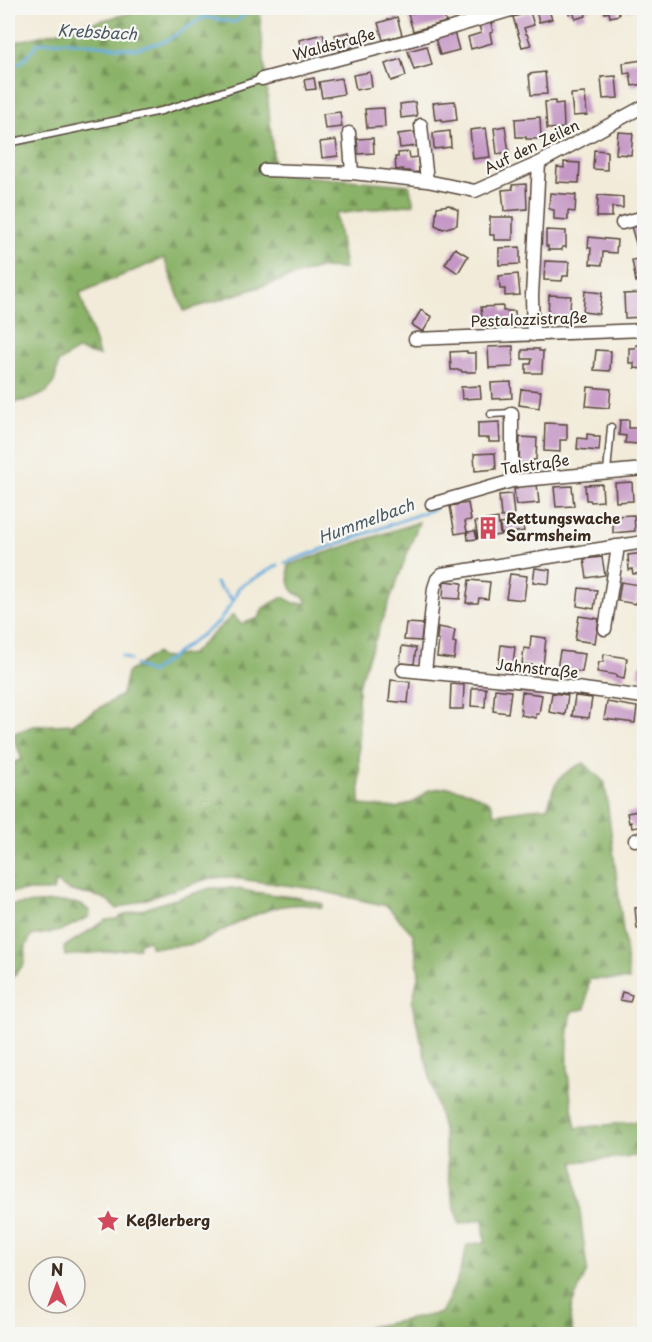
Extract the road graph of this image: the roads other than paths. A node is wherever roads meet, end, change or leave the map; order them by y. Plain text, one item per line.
1 (518, 8) edge
2 (262, 80) joint
3 (645, 106) edge
4 (421, 125) dead end
5 (349, 134) dead end
6 (8, 143) edge
7 (539, 163) junction
8 (265, 170) dead end
9 (352, 173) junction
10 (427, 181) junction
11 (645, 217) edge
12 (622, 223) dead end
13 (645, 330) edge
14 (533, 335) junction
15 (415, 339) dead end
16 (513, 413) joint
17 (491, 414) dead end
18 (611, 427) dead end
19 (645, 469) edge
20 (607, 472) junction
21 (512, 481) junction
22 (432, 504) dead end
23 (645, 542) edge
24 (616, 546) junction
25 (605, 629) dead end
26 (403, 670) dead end
27 (425, 672) junction
28 (645, 697) edge

1 - 2 street, Waldstraße
2 - 6 lane
3 - 7 street, Auf den Zeilen
4 - 10 street
5 - 9 street
7 - 10 street, Auf den Zeilen
7 - 14 street
8 - 9 street, Auf den Zeilen
9 - 10 street, Auf den Zeilen
11 - 12 street
13 - 14 street, Pestalozzistraße
14 - 15 street, Pestalozzistraße
16 - 17 lane
16 - 21 street
18 - 20 lane
19 - 20 street, Talstraße
20 - 21 street, Talstraße
21 - 22 street, Talstraße
23 - 24 street
24 - 25 street
24 - 27 street
26 - 27 street, Jahnstraße
27 - 28 street, Jahnstraße

